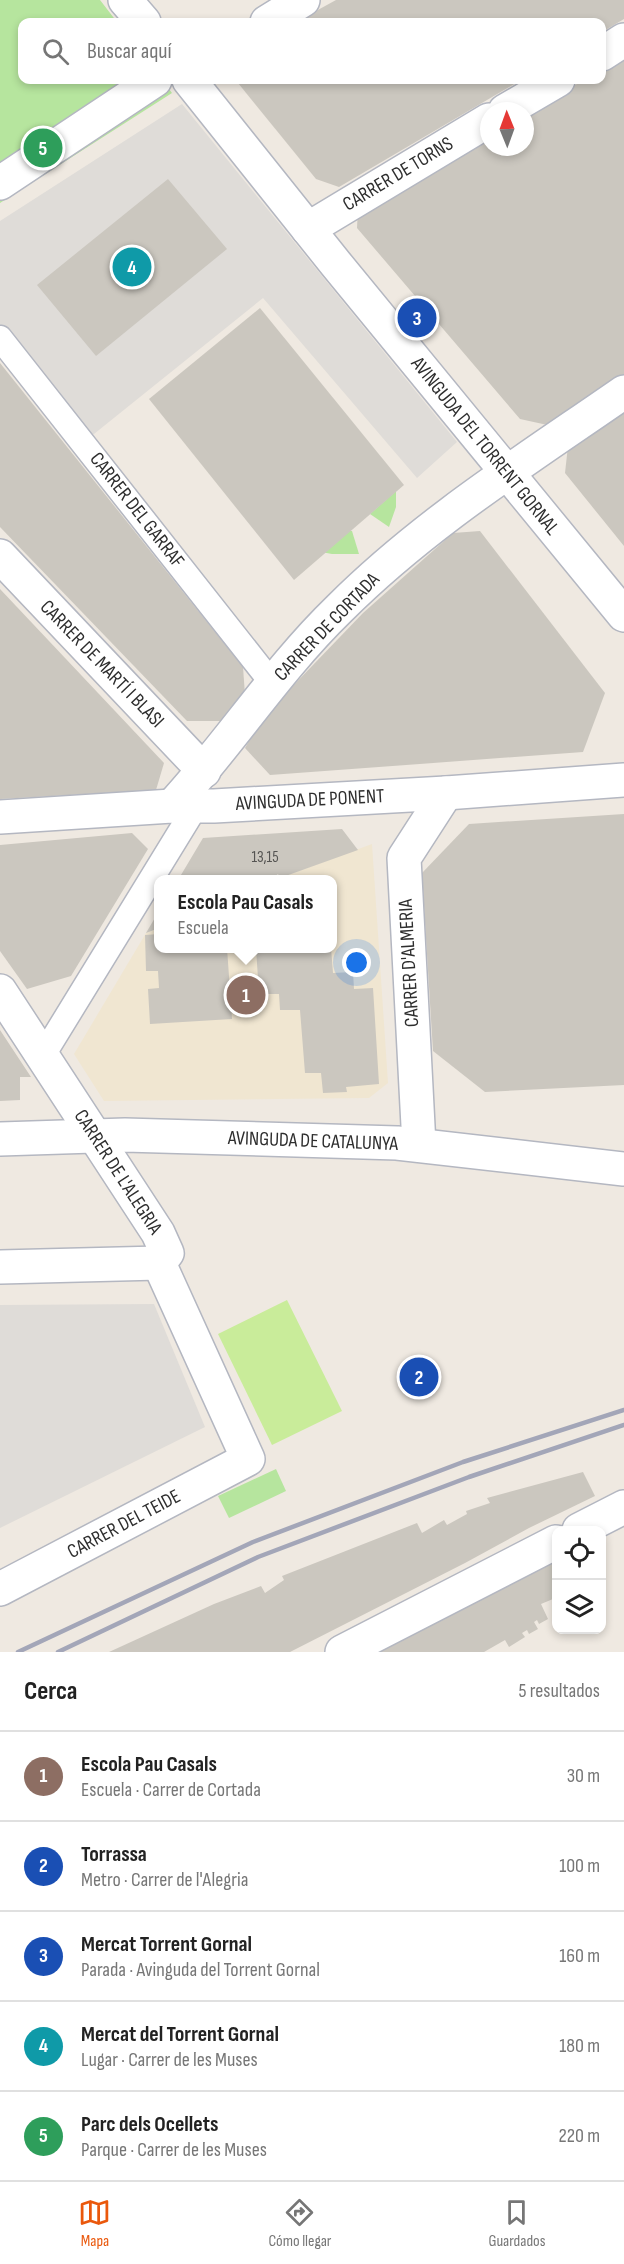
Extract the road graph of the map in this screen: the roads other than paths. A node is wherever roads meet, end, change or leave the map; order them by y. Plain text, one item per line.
1 (126, 0) edge
2 (303, 0) edge
3 (141, 18) edge
4 (274, 18) edge
5 (624, 40) edge
6 (606, 51) edge
7 (149, 84) edge
8 (192, 84) edge
9 (551, 84) edge
10 (520, 102) edge
11 (480, 125) edge
12 (0, 183) edge
13 (308, 229) junction
14 (0, 338) edge
15 (624, 392) edge
16 (507, 472) junction
17 (0, 556) edge
18 (624, 615) edge
19 (272, 683) junction
20 (204, 771) junction
21 (622, 779) edge
22 (446, 793) junction
23 (184, 806) junction
24 (0, 817) edge
25 (0, 991) edge
26 (42, 1057) junction
27 (94, 1135) junction
28 (0, 1139) edge
29 (419, 1145) junction
30 (624, 1169) edge
31 (159, 1263) junction
32 (0, 1267) edge
33 (248, 1459) joint
34 (624, 1508) edge
35 (587, 1526) edge
36 (552, 1544) edge
37 (0, 1589) edge
38 (342, 1652) edge

1 - 3 street
2 - 4 street
5 - 6 street
7 - 12 street
8 - 13 street, AVINGUDA DEL TORRENT GORNAL
9 - 10 street
11 - 13 street, CARRER DE TORNS
13 - 16 street, AVINGUDA DEL TORRENT GORNAL
14 - 19 street, CARRER DEL GARRAF
15 - 16 street, CARRER DE CORTADA
16 - 18 street, AVINGUDA DEL TORRENT GORNAL
16 - 19 street, CARRER DE CORTADA
17 - 20 street, CARRER DE MARTÍ I BLASI
19 - 20 street, CARRER DE CORTADA
20 - 23 street, CARRER DE CORTADA
21 - 22 street, AVINGUDA DE PONENT
22 - 23 street, AVINGUDA DE PONENT
22 - 29 street, CARRER D'ALMERIA
23 - 24 street, AVINGUDA DE PONENT
23 - 26 street, CARRER DE CORTADA
25 - 26 street, CARRER DE L'ALEGRIA
26 - 27 street, CARRER DE L'ALEGRIA
27 - 28 street, AVINGUDA DE CATALUNYA
27 - 29 street, AVINGUDA DE CATALUNYA
27 - 31 street, CARRER DE L'ALEGRIA
29 - 30 street, AVINGUDA DE CATALUNYA
31 - 32 street
31 - 33 street, CARRER DE L'ALEGRIA
33 - 37 street, CARRER DEL TEIDE
34 - 35 street
36 - 38 street

